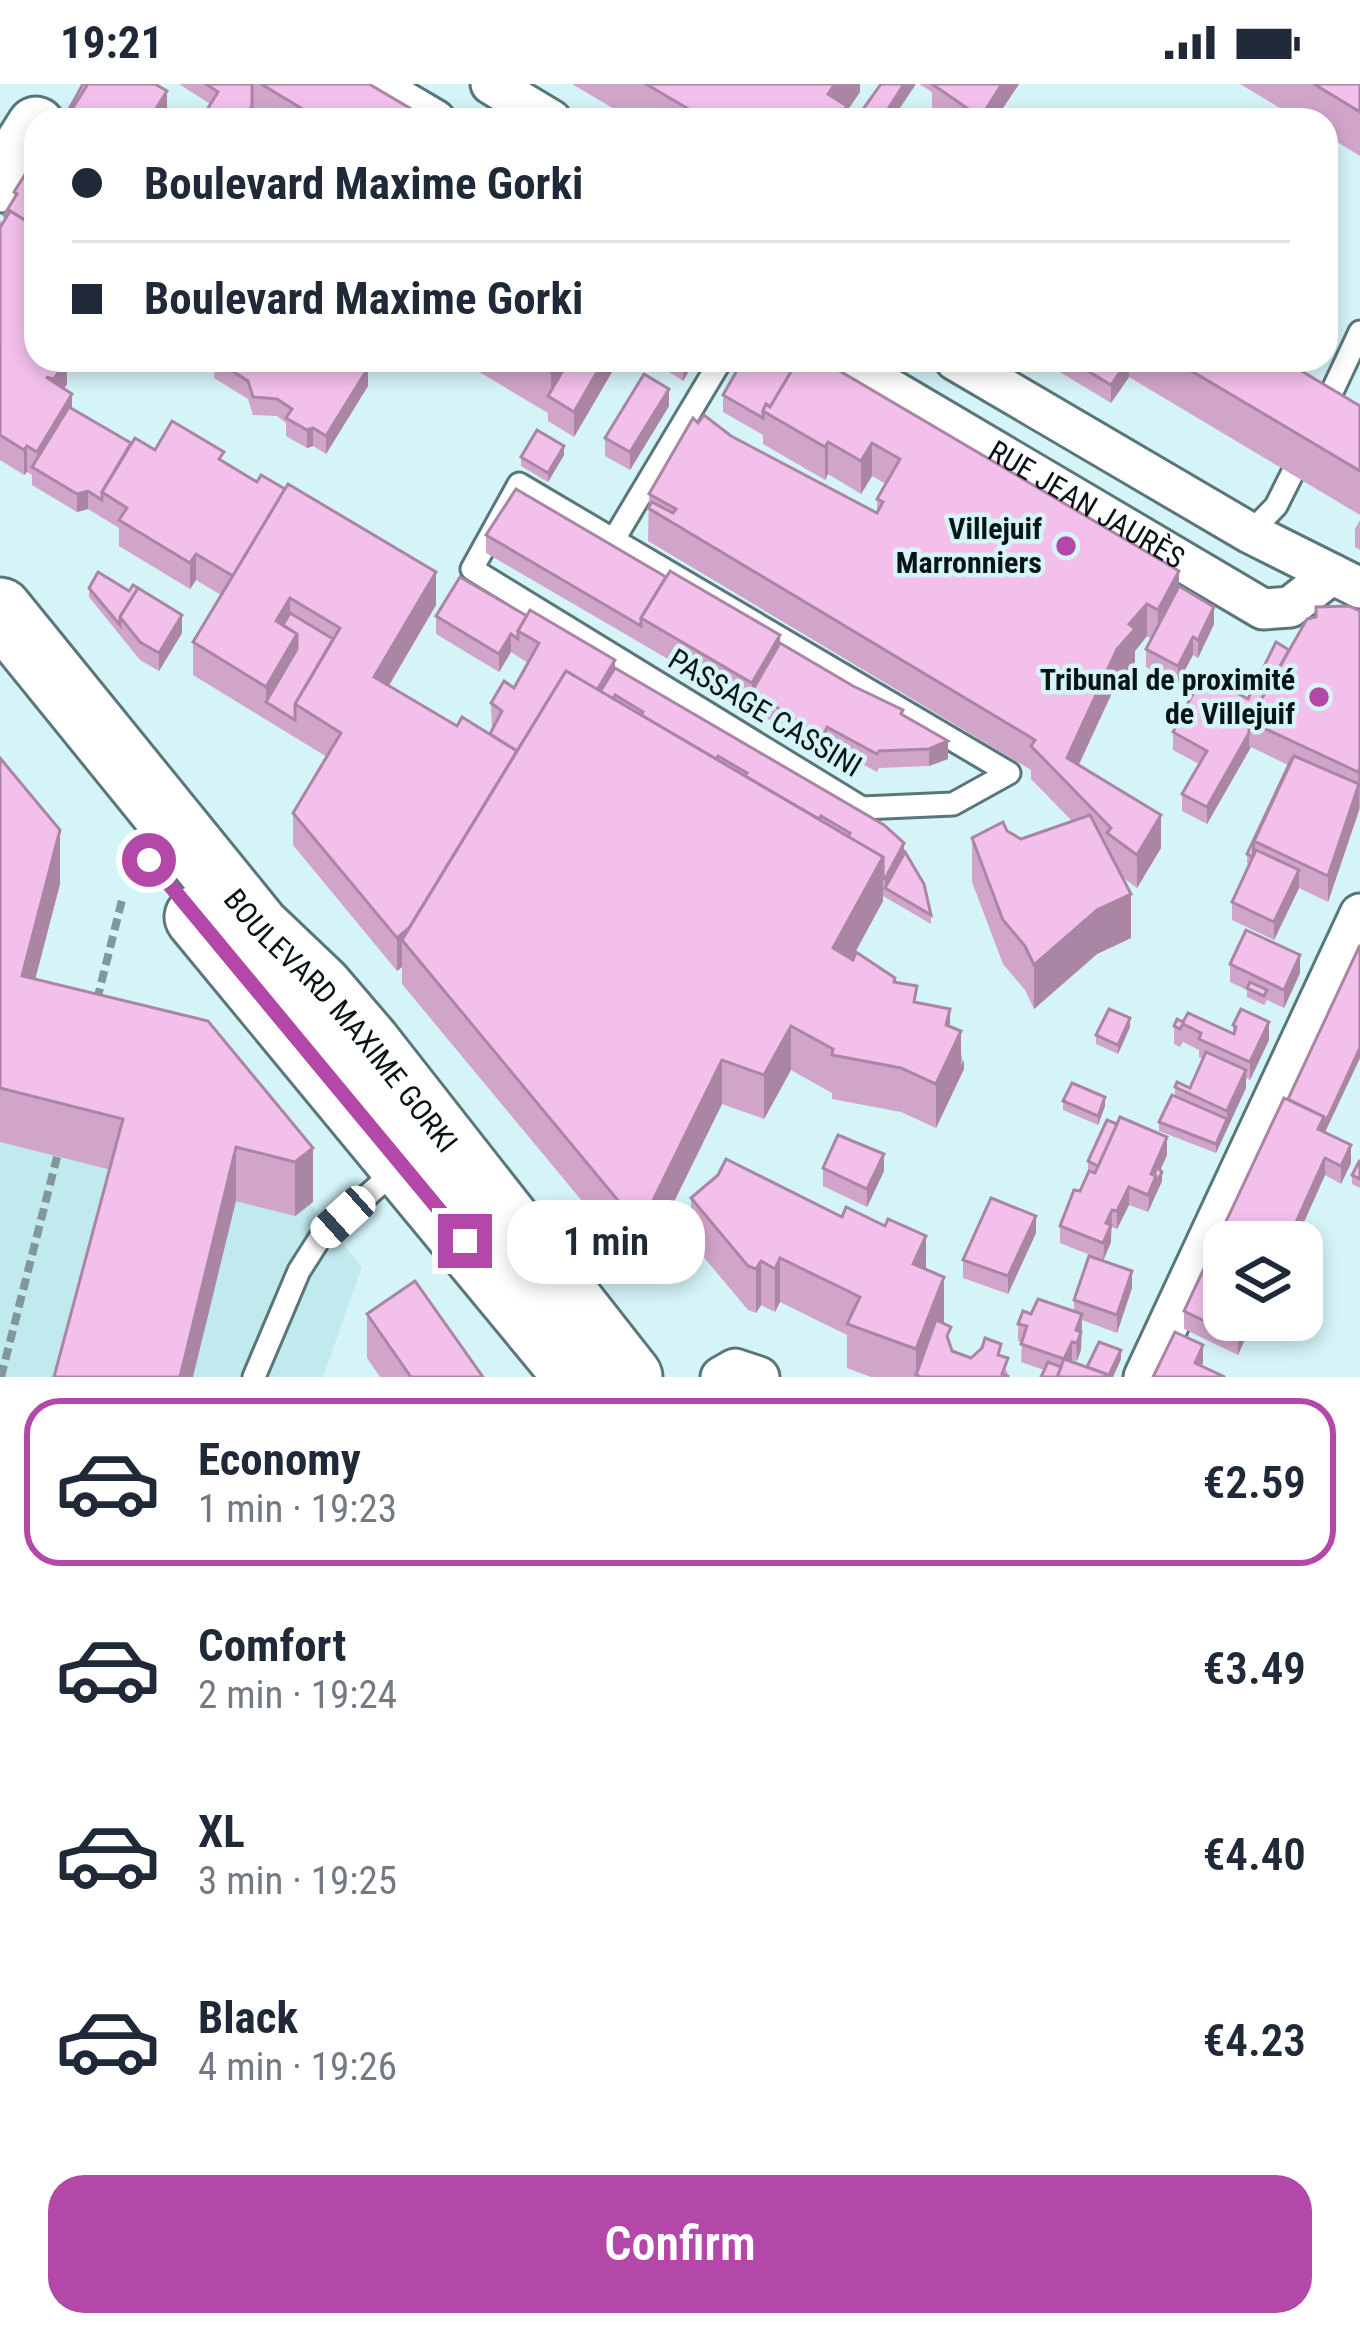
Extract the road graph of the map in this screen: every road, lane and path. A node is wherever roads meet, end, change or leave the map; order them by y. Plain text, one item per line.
1 (375, 84) edge
2 (491, 84) edge
3 (415, 108) edge
4 (531, 108) edge
5 (24, 145) edge
6 (0, 183) edge
7 (1360, 332) edge
8 (714, 372) edge
9 (862, 372) edge
10 (975, 372) edge
11 (1317, 424) edge
12 (1292, 474) edge
13 (1250, 533) junction
14 (614, 539) junction
15 (1346, 581) edge
16 (0, 610) edge
17 (0, 680) edge
18 (123, 896) dead end
19 (1360, 914) edge
20 (96, 1003) edge
21 (393, 1127) junction
22 (57, 1156) edge
23 (1, 1377) edge
24 (254, 1377) edge
25 (577, 1377) edge
26 (630, 1377) edge
27 (721, 1377) edge
28 (759, 1377) edge
29 (1144, 1377) edge

1 - 3 street
2 - 4 street
5 - 6 main road
7 - 11 lane
8 - 14 lane
9 - 15 street, RUE JEAN JAURÈS
10 - 13 street, RUE JEAN JAURÈS
12 - 13 lane
13 - 15 street, RUE JEAN JAURÈS
14 - 14 lane, PASSAGE CASSINI
16 - 21 main road, BOULEVARD MAXIME GORKI
17 - 21 main road, BOULEVARD MAXIME GORKI
18 - 20 path
19 - 29 street
21 - 24 lane
21 - 25 main road, BOULEVARD MAXIME GORKI
21 - 26 main road, BOULEVARD MAXIME GORKI
22 - 23 path
27 - 28 street

